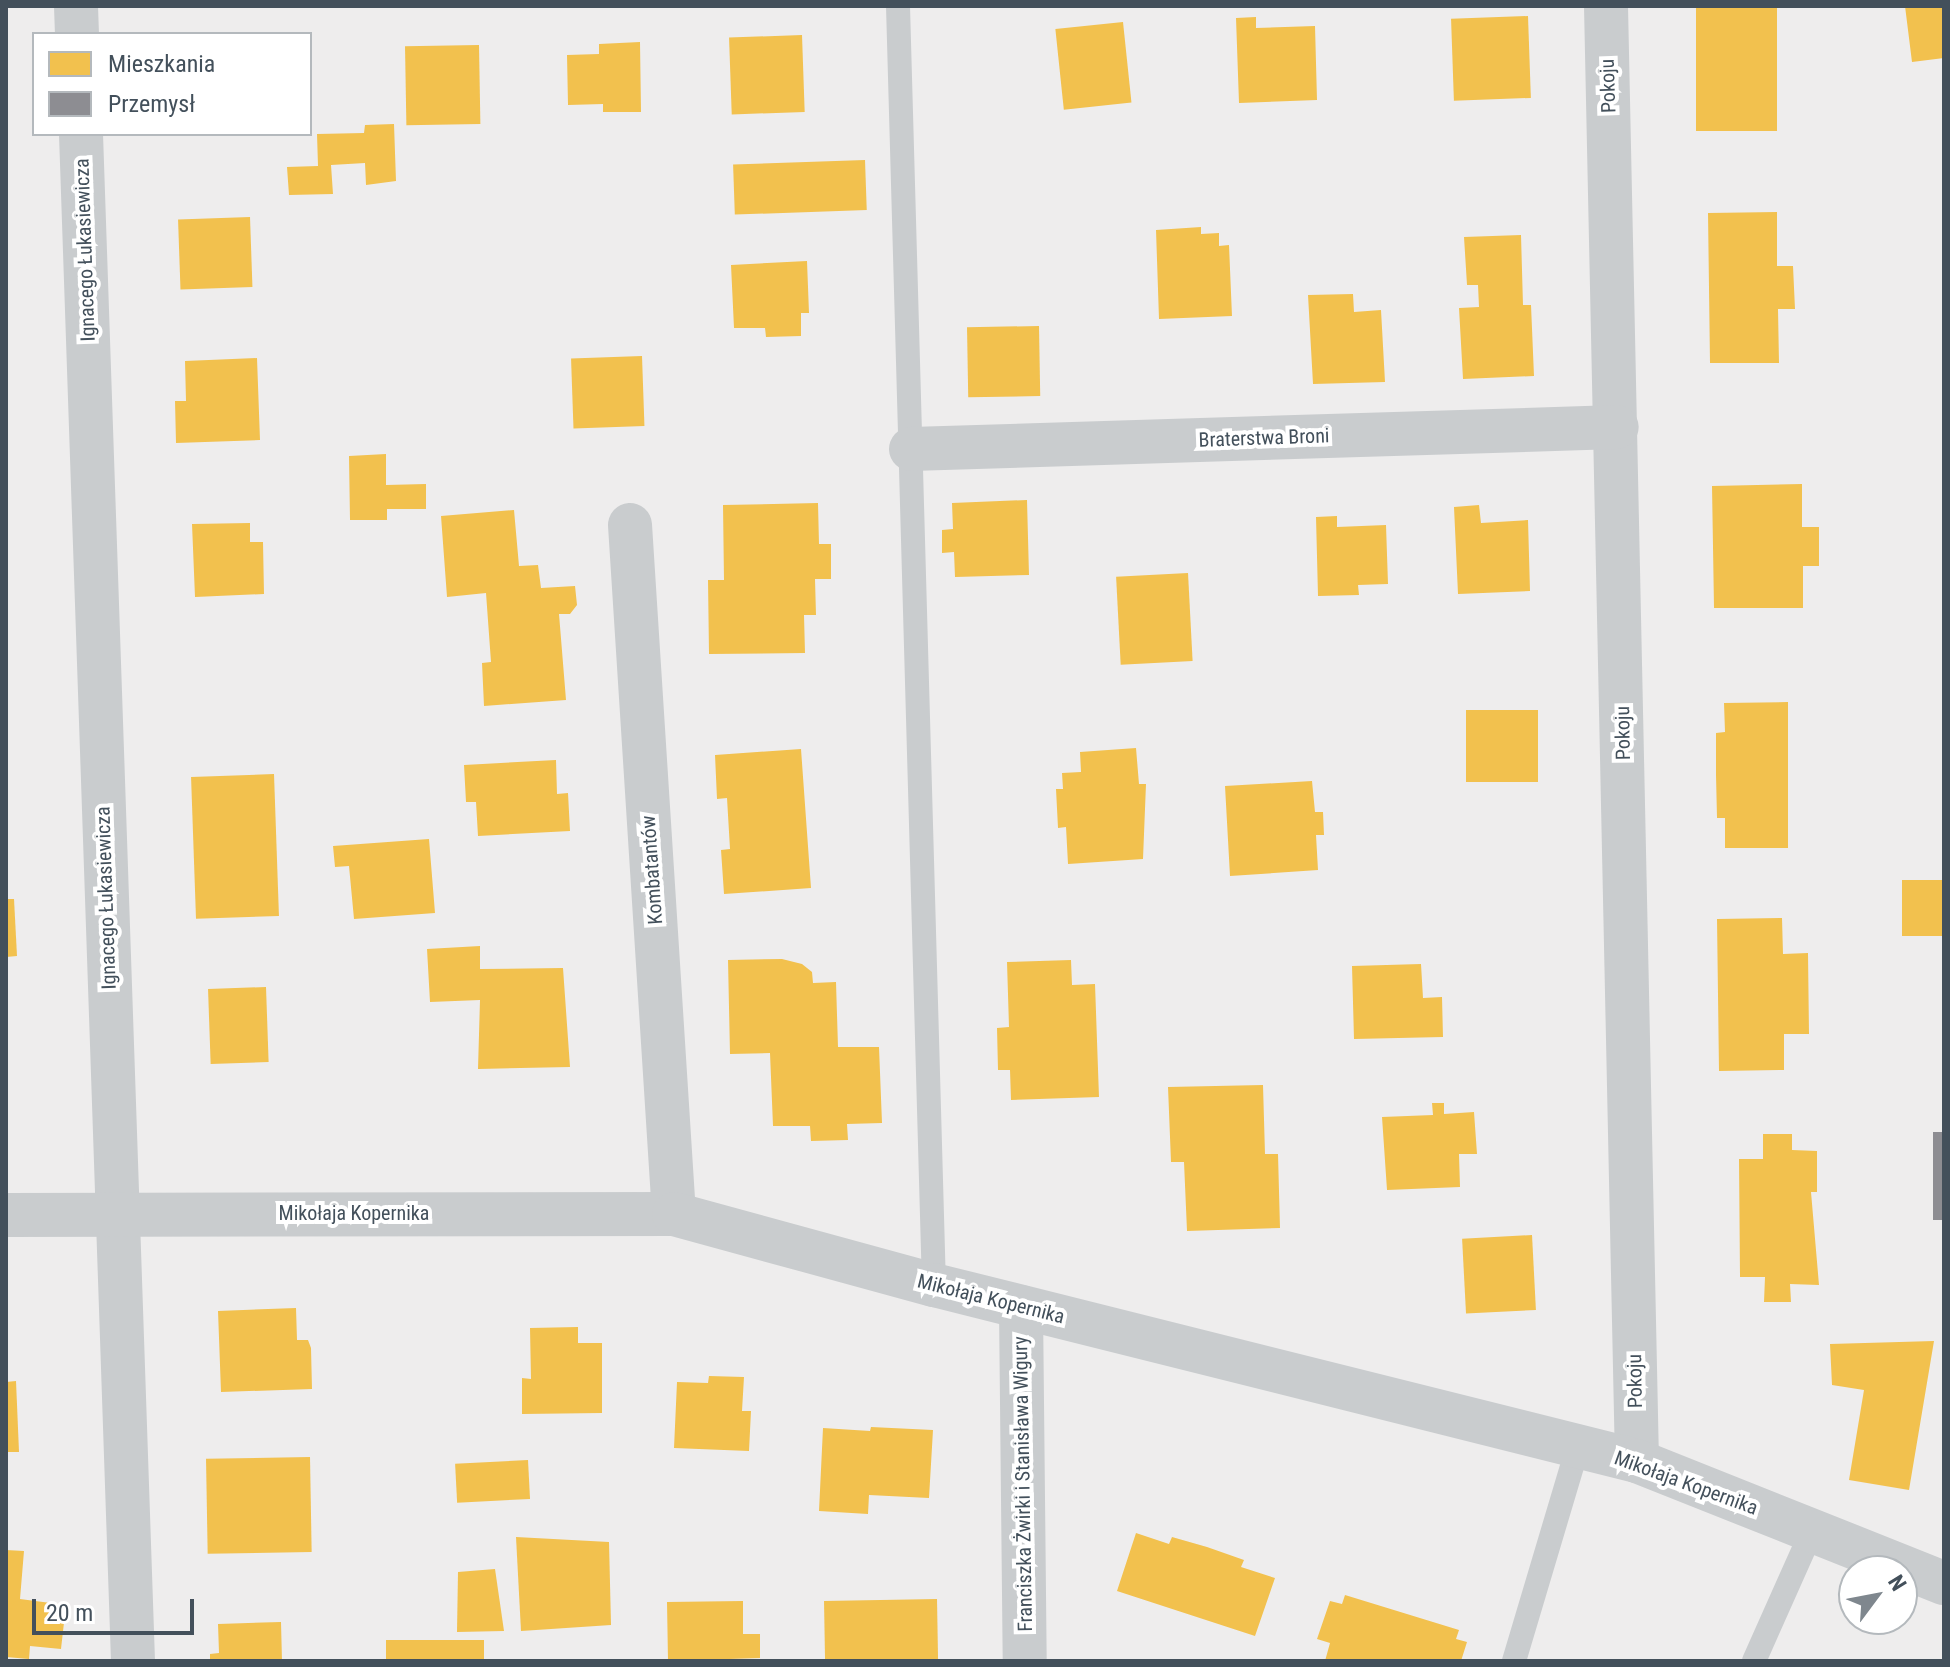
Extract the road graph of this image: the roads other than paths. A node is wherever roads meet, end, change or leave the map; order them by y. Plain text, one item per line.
1 (76, 6) edge
2 (898, 6) edge
3 (1606, 6) edge
4 (77, 32) edge
5 (81, 136) edge
6 (1617, 427) junction
7 (911, 449) junction
8 (630, 525) dead end
9 (674, 1214) junction
10 (6, 1215) edge
11 (115, 1219) junction
12 (934, 1285) junction
13 (1021, 1307) junction
14 (1578, 1446) junction
15 (1637, 1461) junction
16 (1812, 1531) junction
17 (1944, 1583) edge
18 (133, 1661) edge
19 (1025, 1661) edge
20 (1514, 1661) edge
21 (1754, 1661) edge

1 - 4 street
2 - 7 lane
3 - 6 street, Pokoju
5 - 11 street, Ignacego Łukasiewicza
6 - 7 street, Braterstwa Broni
6 - 15 street, Pokoju
7 - 12 lane
8 - 9 street, Kombatantów
9 - 11 street, Mikołaja Kopernika
9 - 12 street, Mikołaja Kopernika
10 - 11 street, Mikołaja Kopernika
11 - 18 street, Ignacego Łukasiewicza
12 - 13 street, Mikołaja Kopernika
13 - 14 street, Mikołaja Kopernika
13 - 19 street, Franciszka Żwirki i Stanisława Wigury
14 - 15 street, Mikołaja Kopernika
14 - 20 lane
15 - 16 street, Mikołaja Kopernika
16 - 17 street, Mikołaja Kopernika
16 - 21 lane

